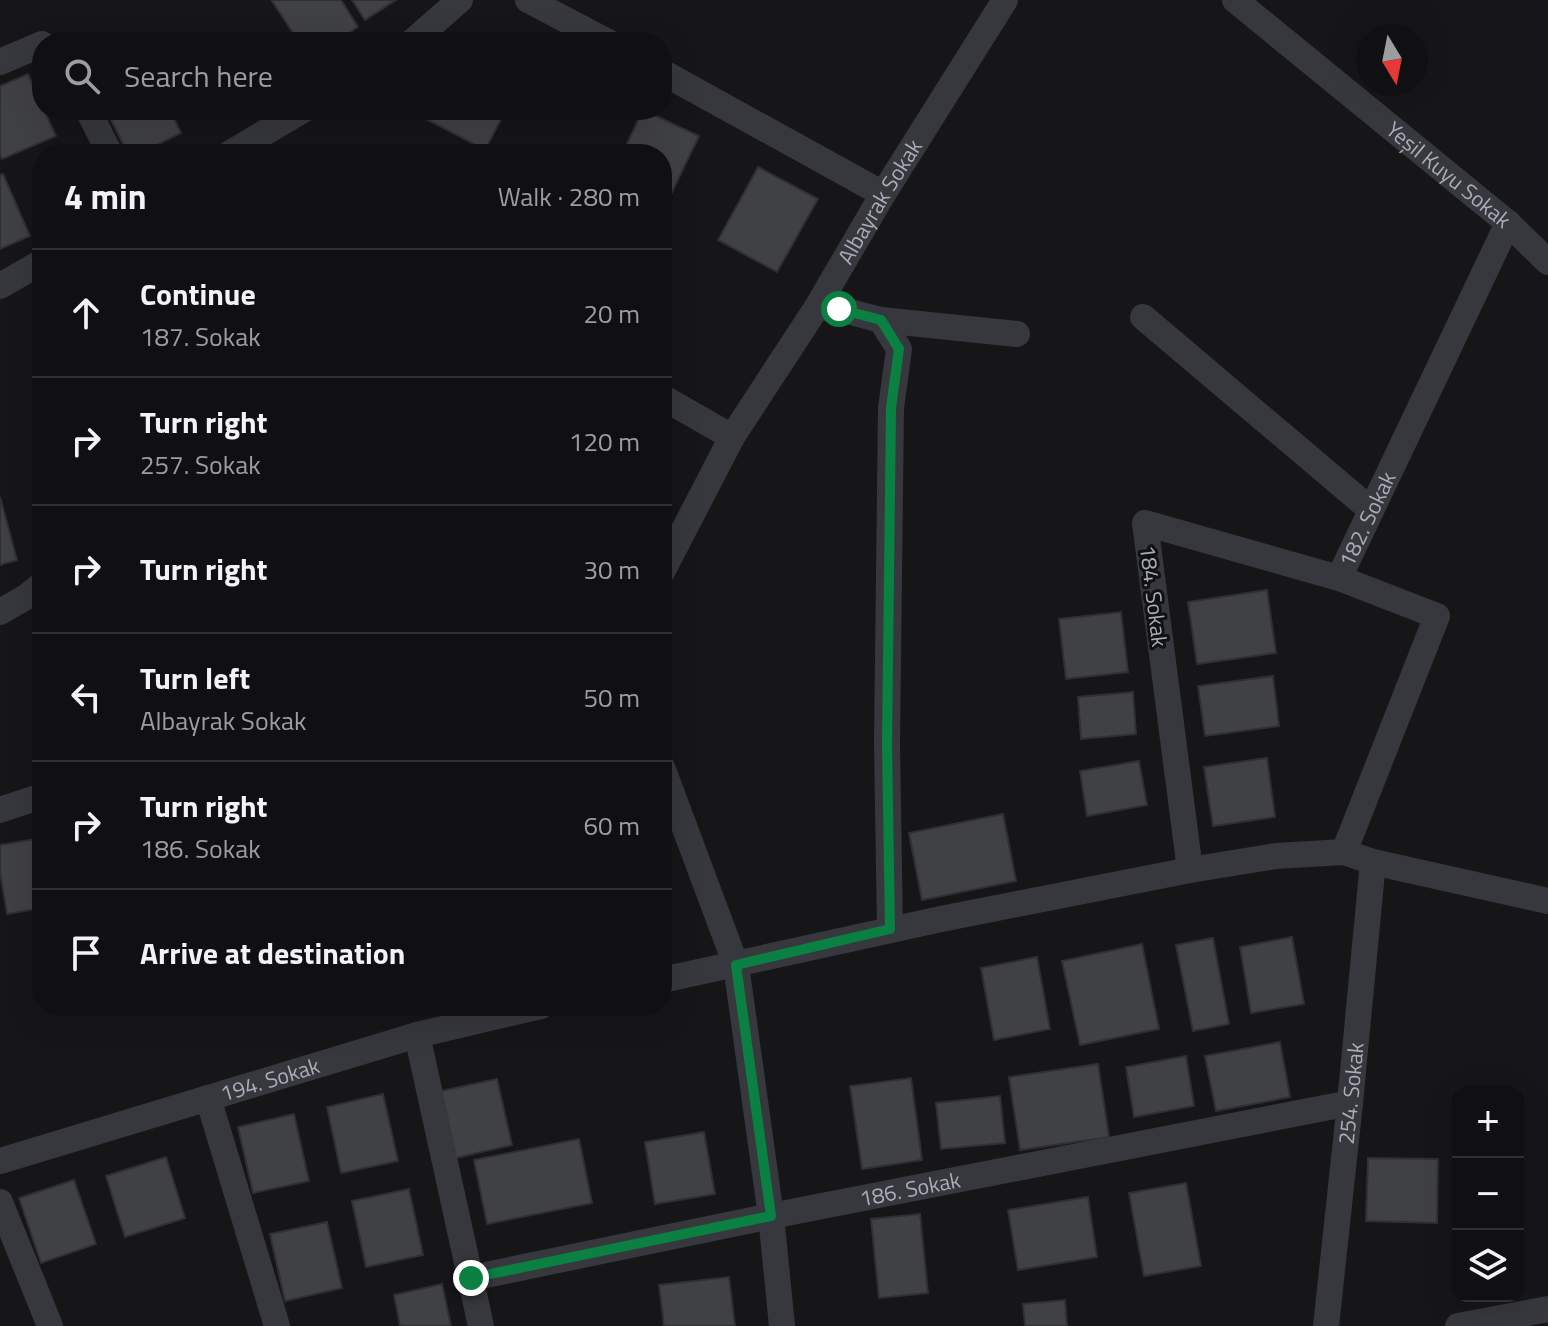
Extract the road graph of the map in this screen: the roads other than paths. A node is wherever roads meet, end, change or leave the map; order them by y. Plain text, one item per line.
1 (460, 0) edge
2 (528, 0) edge
3 (1005, 0) edge
4 (1235, 0) edge
5 (423, 32) edge
6 (589, 32) edge
7 (32, 48) edge
8 (0, 62) edge
9 (672, 78) edge
10 (93, 120) edge
11 (286, 120) edge
12 (105, 144) edge
13 (246, 144) edge
14 (883, 194) junction
15 (1527, 231) edge
16 (1548, 262) edge
17 (32, 268) edge
18 (0, 286) edge
19 (817, 307) junction
20 (1143, 317) dead end
21 (881, 320) junction
22 (1017, 334) dead end
23 (672, 403) edge
24 (732, 437) junction
25 (1371, 510) junction
26 (672, 553) edge
27 (1339, 578) junction
28 (32, 592) edge
29 (0, 612) edge
30 (672, 794) edge
31 (32, 799) edge
32 (0, 810) edge
33 (1344, 852) junction
34 (1373, 862) junction
35 (1190, 870) junction
36 (1548, 901) edge
37 (890, 929) junction
38 (736, 965) junction
39 (672, 978) edge
40 (498, 1016) edge
41 (417, 1035) junction
42 (208, 1098) junction
43 (1350, 1103) junction
44 (0, 1161) edge
45 (0, 1202) edge
46 (771, 1216) junction
47 (471, 1278) junction
48 (1548, 1309) edge
49 (50, 1326) edge
50 (277, 1326) edge
51 (481, 1326) edge
52 (782, 1326) edge
53 (1326, 1326) edge
54 (1458, 1326) edge

1 - 5 street
2 - 6 street
3 - 14 street, Albayrak Sokak
4 - 15 street, Yeşil Kuyu Sokak
7 - 8 street
9 - 14 street
10 - 12 street
11 - 13 street
14 - 19 street, Albayrak Sokak
15 - 16 street, Yeşil Kuyu Sokak
15 - 25 street, 182. Sokak
17 - 18 street
19 - 21 street
19 - 24 street, Albayrak Sokak
20 - 25 street
21 - 22 street
21 - 37 street
23 - 24 street
24 - 26 street, Albayrak Sokak
25 - 27 street, 182. Sokak
27 - 33 street, 182. Sokak
27 - 35 street, 184. Sokak
28 - 29 street
30 - 38 street
31 - 32 street
33 - 34 street
33 - 35 street
34 - 36 street
34 - 43 street, 254. Sokak
35 - 37 street
37 - 38 street
38 - 39 street
38 - 46 street
40 - 41 street, 194. Sokak
41 - 42 street, 194. Sokak
41 - 47 street
42 - 44 street, 194. Sokak
42 - 50 street
43 - 46 street, 186. Sokak
43 - 53 street, 254. Sokak
45 - 49 street
46 - 47 street, 186. Sokak
46 - 52 street
47 - 51 street
48 - 54 street

